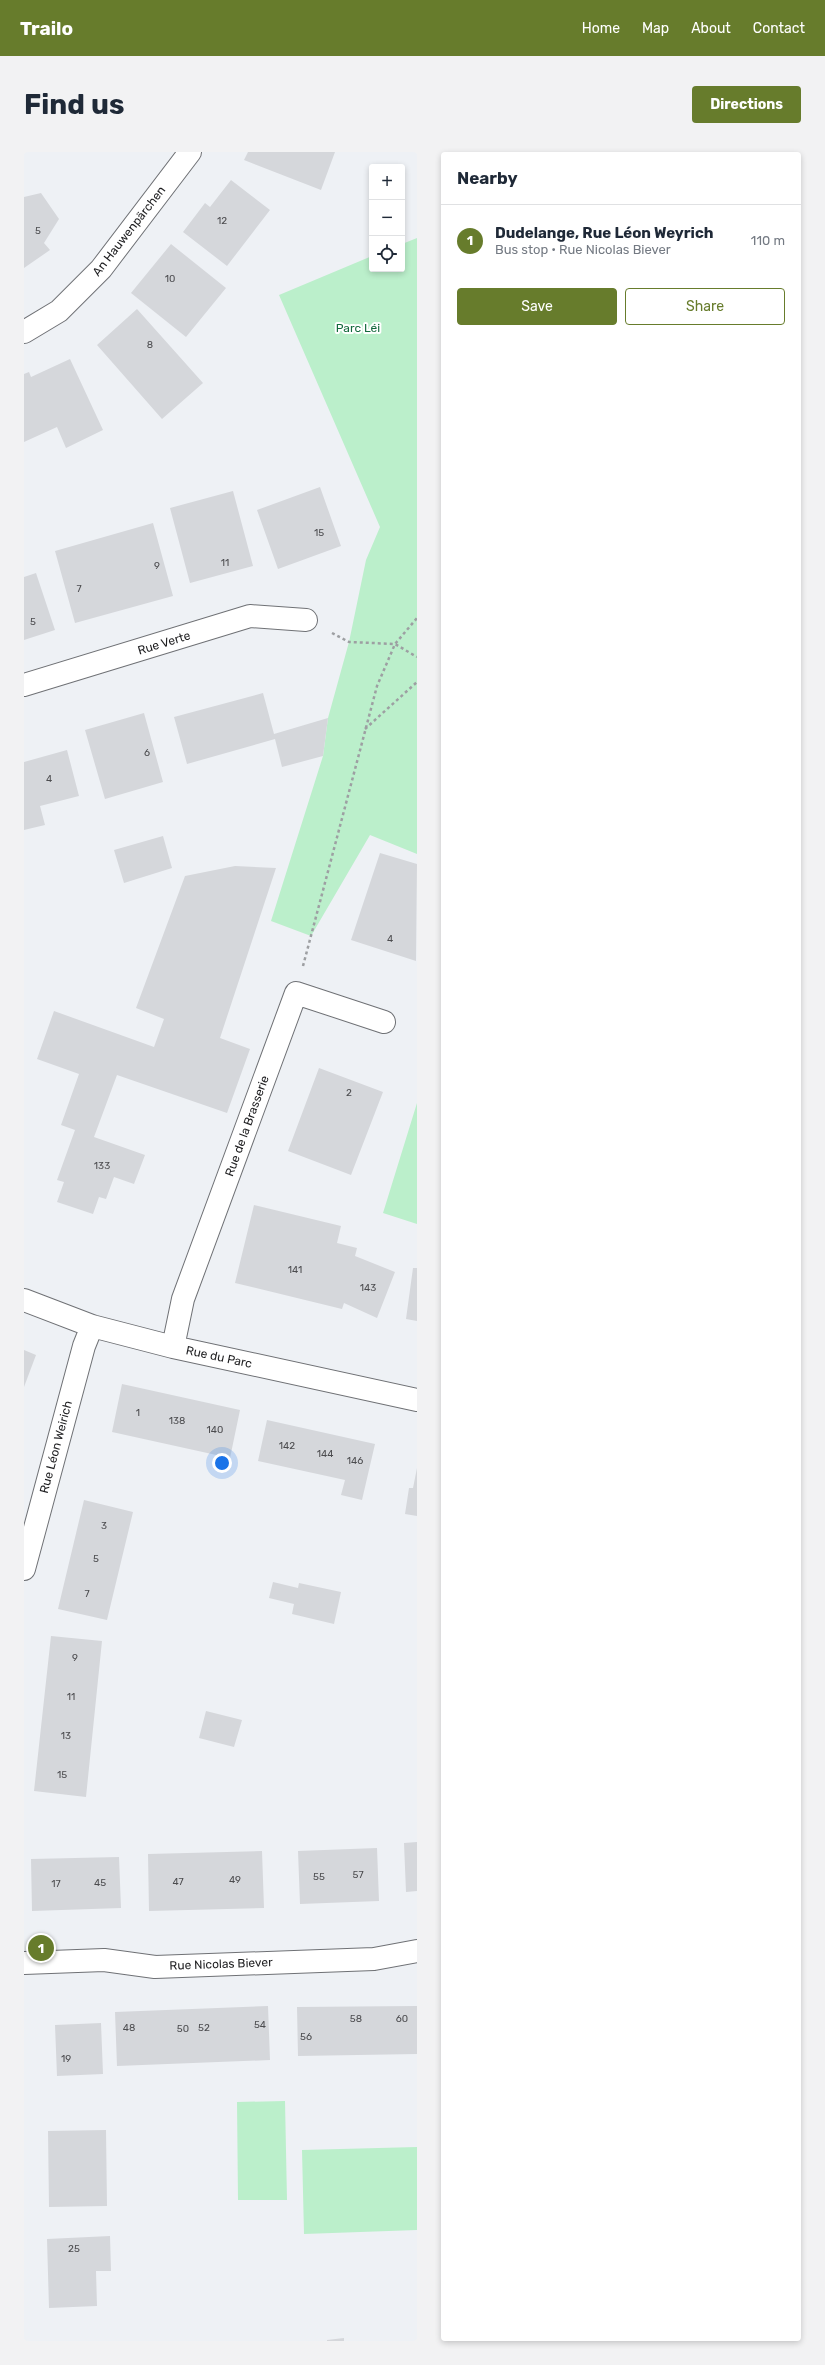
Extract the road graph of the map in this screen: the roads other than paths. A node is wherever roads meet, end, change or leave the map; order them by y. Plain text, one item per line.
1 (190, 152) edge
2 (24, 332) edge
3 (306, 620) dead end
4 (24, 685) edge
5 (384, 1022) dead end
6 (24, 1300) edge
7 (92, 1326) junction
8 (173, 1347) junction
9 (417, 1400) edge
10 (24, 1569) edge
11 (417, 1951) edge
12 (24, 1962) edge

1 - 2 street, An Hauwenpärchen
3 - 4 street, Rue Verte
5 - 8 street, Rue de la Brasserie
6 - 7 street, Rue du Parc
7 - 8 street, Rue du Parc
7 - 10 street, Rue Léon Weirich
8 - 9 street, Rue du Parc
11 - 12 street, Rue Nicolas Biever

